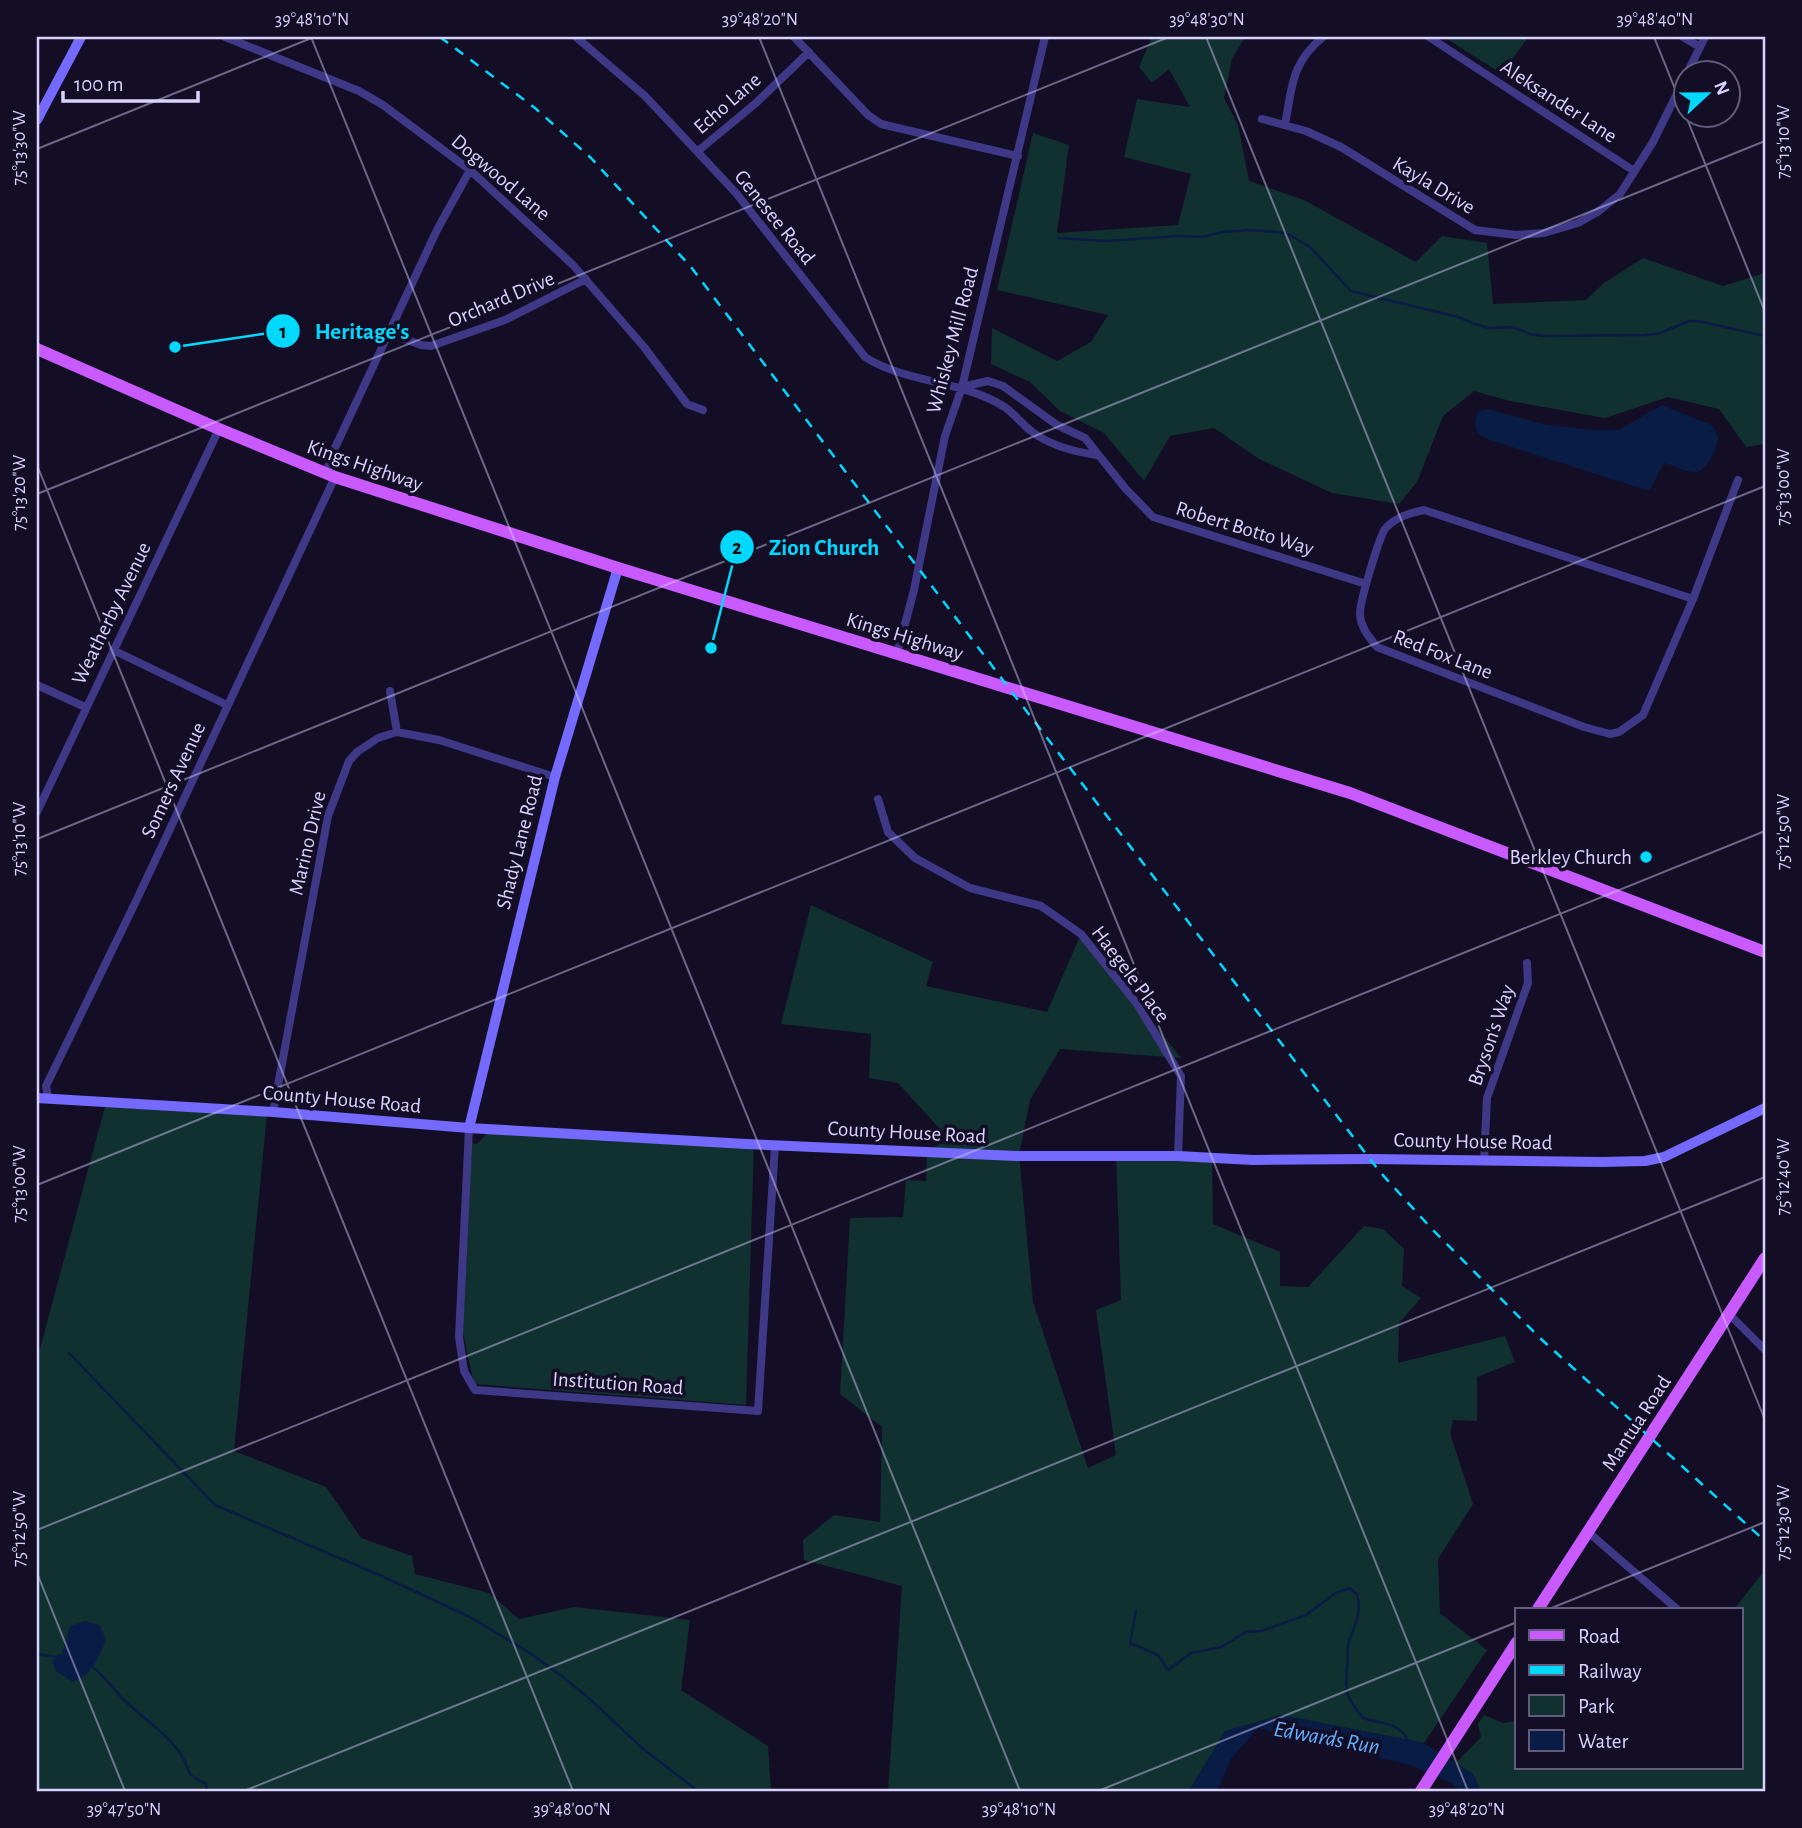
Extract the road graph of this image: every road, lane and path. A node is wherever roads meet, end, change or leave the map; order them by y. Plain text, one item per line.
1 (81, 37) edge
2 (225, 37) edge
3 (576, 37) edge
4 (794, 37) edge
5 (1045, 37) edge
6 (1323, 37) edge
7 (1429, 37) edge
8 (1683, 37) edge
9 (1705, 37) edge
10 (1700, 47) junction
11 (809, 52) junction
12 (1262, 119) dead end
13 (37, 120) edge
14 (1285, 125) junction
15 (698, 151) junction
16 (1018, 156) junction
17 (470, 170) junction
18 (1634, 171) junction
19 (586, 279) junction
20 (388, 333) junction
21 (37, 349) edge
22 (962, 387) junction
23 (703, 410) dead end
24 (219, 429) junction
25 (1097, 455) junction
26 (331, 475) junction
27 (1738, 480) dead end
28 (618, 568) junction
29 (1366, 584) junction
30 (1693, 599) junction
31 (113, 650) junction
32 (897, 654) junction
33 (37, 685) edge
34 (390, 691) dead end
35 (228, 705) junction
36 (85, 707) junction
37 (397, 732) junction
38 (555, 777) junction
39 (878, 799) dead end
40 (40, 800) edge
41 (37, 812) edge
42 (1765, 952) edge
43 (1527, 963) dead end
44 (42, 1098) edge
45 (1765, 1108) edge
46 (272, 1112) junction
47 (469, 1128) junction
48 (775, 1146) junction
49 (1178, 1156) junction
50 (1484, 1161) junction
51 (1765, 1258) edge
52 (1730, 1315) junction
53 (1765, 1350) edge
54 (1588, 1532) junction
55 (1539, 1608) edge
56 (1676, 1608) edge
57 (1515, 1645) edge
58 (1424, 1786) edge

1 - 13 street
2 - 17 street, Dogwood Lane
3 - 15 street, Genesee Road
4 - 11 street
5 - 16 street, Whiskey Mill Road
6 - 14 street
7 - 18 street, Aleksander Lane
8 - 10 street
9 - 10 street, Kayla Drive
10 - 18 street, Kayla Drive
11 - 15 street, Echo Lane
11 - 16 street
12 - 14 street, Kayla Drive
14 - 18 street, Kayla Drive
15 - 22 street, Genesee Road
16 - 22 street, Whiskey Mill Road
17 - 19 street, Dogwood Lane
17 - 20 street, Somers Avenue
19 - 20 street, Orchard Drive
19 - 23 street, Dogwood Lane
20 - 26 street, Somers Avenue
21 - 24 main road, Kings Highway
22 - 25 street
22 - 25 street, Robert Botto Way
22 - 32 street, Whiskey Mill Road
24 - 26 main road, Kings Highway
24 - 31 street, Weatherby Avenue
25 - 29 street, Robert Botto Way
26 - 28 main road, Kings Highway
26 - 35 street, Somers Avenue
27 - 30 street, Red Fox Lane
28 - 32 main road, Kings Highway
28 - 38 street, Shady Lane Road
29 - 30 street, Red Fox Lane
29 - 30 street, Red Fox Lane
31 - 35 street
31 - 36 street, Weatherby Avenue
32 - 42 main road, Kings Highway
33 - 36 street
34 - 37 street
35 - 44 street, Somers Avenue
36 - 40 street, Weatherby Avenue
37 - 38 street
37 - 46 street, Marino Drive
38 - 47 street, Shady Lane Road
39 - 49 street, Haegele Place
40 - 41 street, Weatherby Avenue
43 - 50 street, Bryson's Way
44 - 46 street, County House Road
45 - 50 street, County House Road
46 - 47 street, County House Road
47 - 48 street, County House Road
47 - 48 street, Institution Road
48 - 49 street, County House Road
49 - 50 street, County House Road
51 - 52 main road, Mantua Road
52 - 53 street
52 - 54 main road, Mantua Road
54 - 55 main road, Mantua Road
54 - 56 street
57 - 58 main road

